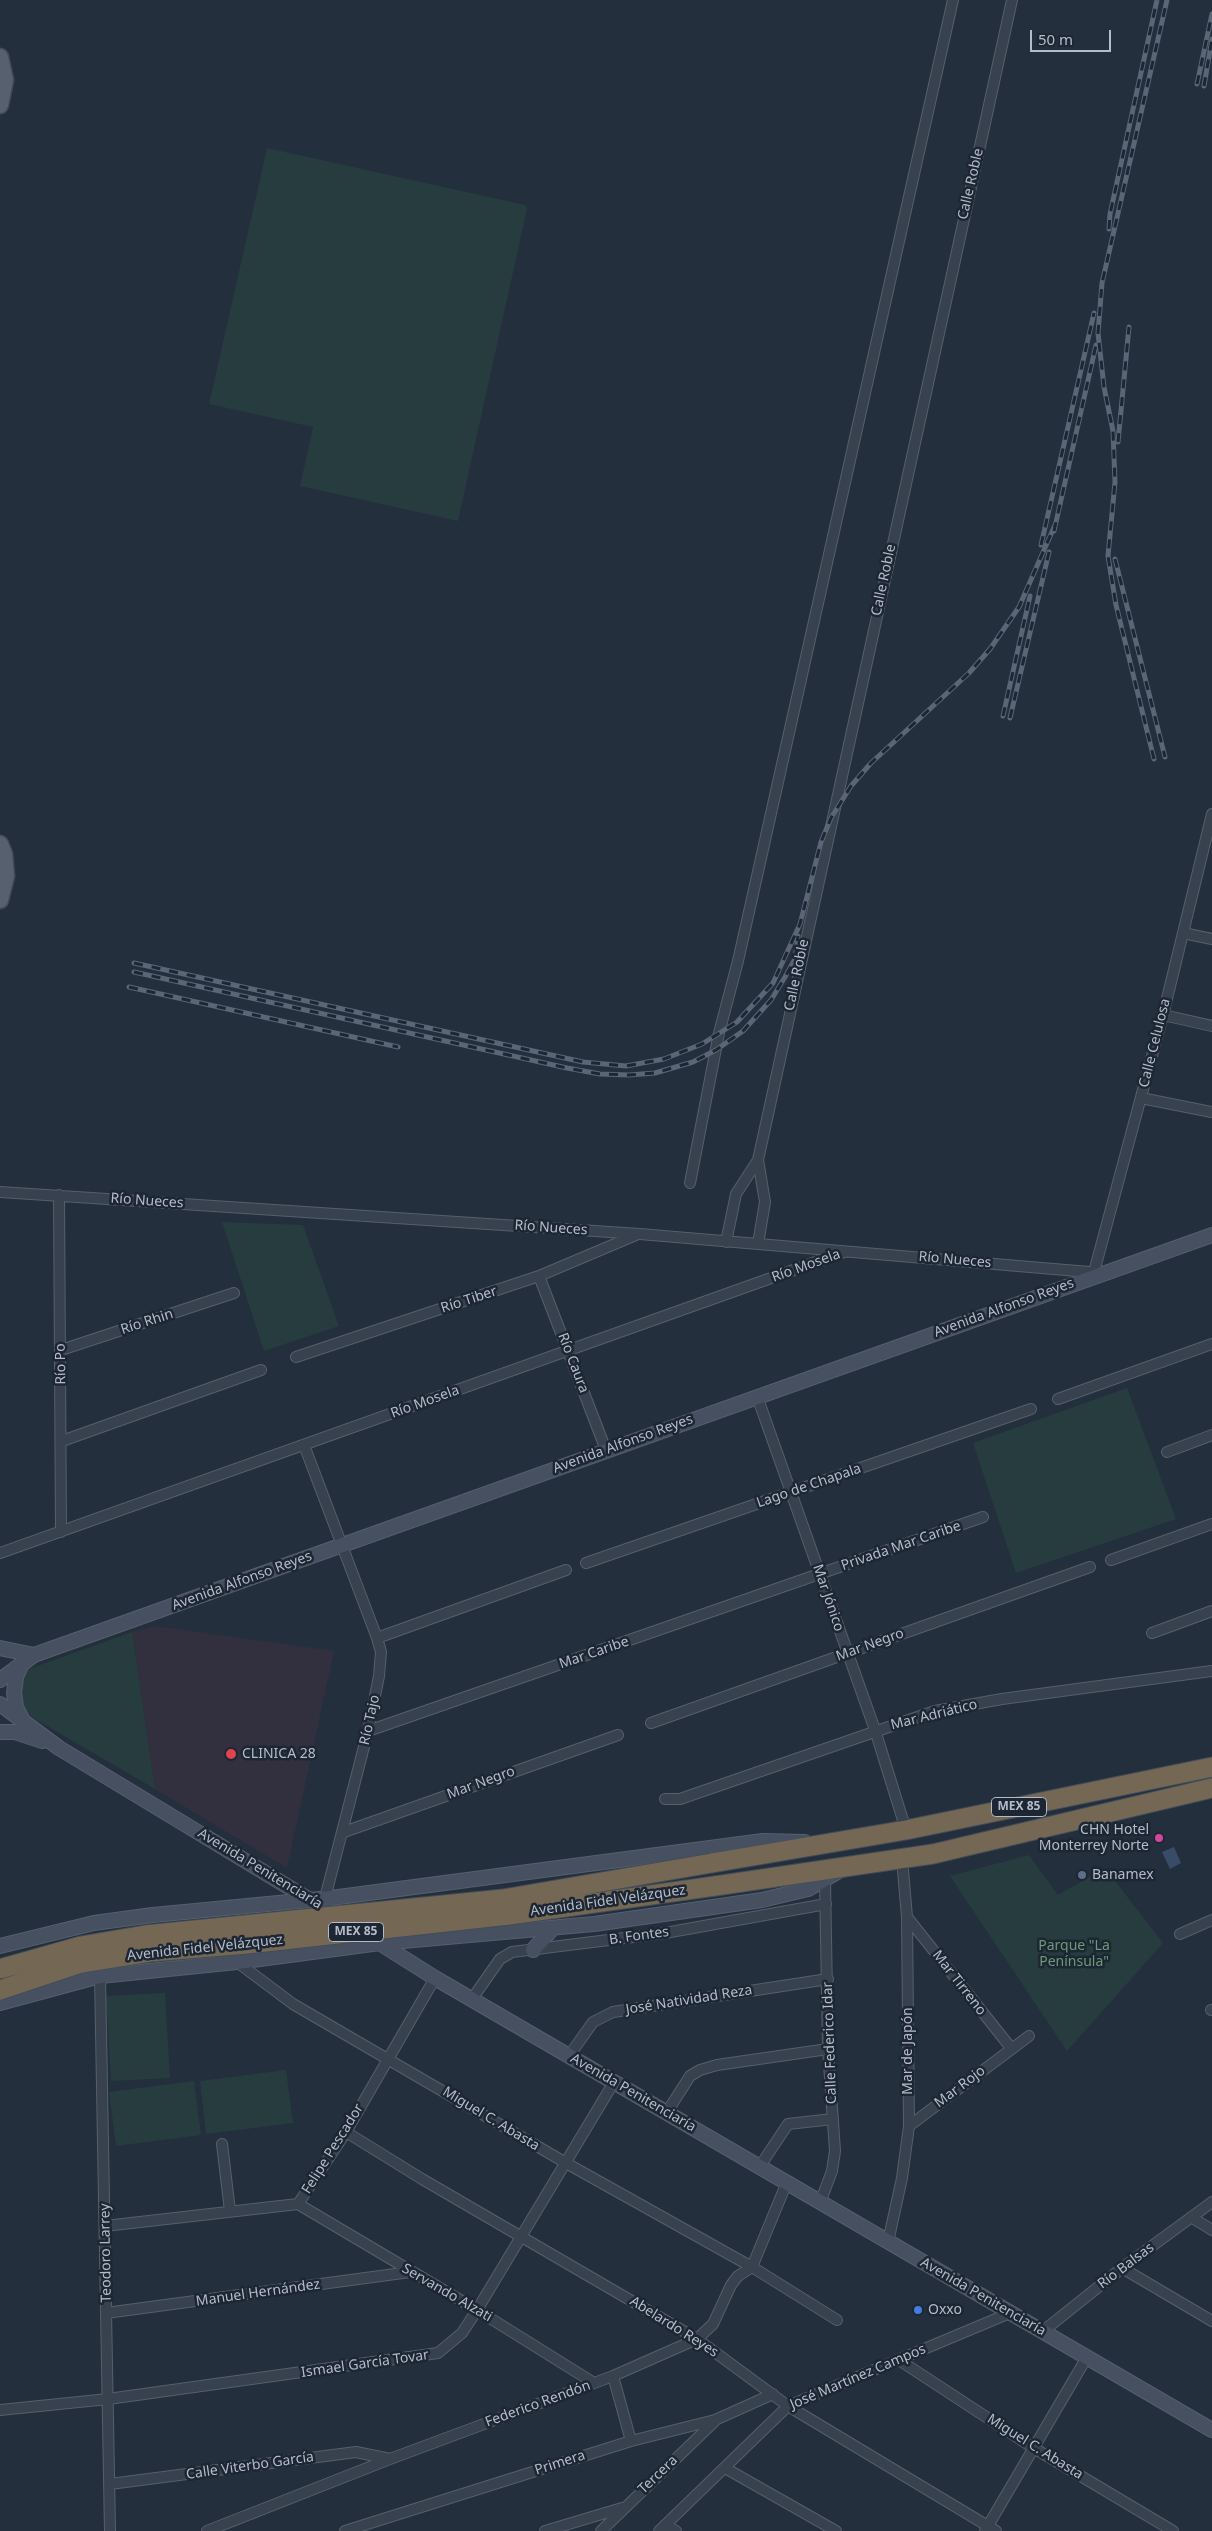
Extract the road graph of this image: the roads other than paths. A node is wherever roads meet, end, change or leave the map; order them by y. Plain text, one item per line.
1 (953, 0) edge
2 (1012, 0) edge
3 (0, 57) edge
4 (0, 105) edge
5 (1212, 814) edge
6 (0, 844) edge
7 (1208, 848) edge
8 (0, 900) edge
9 (1183, 933) junction
10 (1212, 939) edge
11 (1163, 1015) junction
12 (1212, 1026) edge
13 (1141, 1098) junction
14 (1212, 1112) edge
15 (758, 1160) junction
16 (690, 1183) dead end
17 (0, 1192) edge
18 (59, 1196) junction
19 (640, 1234) junction
20 (1212, 1235) edge
21 (726, 1242) junction
22 (758, 1244) junction
23 (849, 1251) junction
24 (1098, 1272) junction
25 (539, 1276) junction
26 (234, 1293) dead end
27 (1212, 1344) edge
28 (61, 1350) junction
29 (568, 1351) junction
30 (296, 1357) dead end
31 (261, 1370) dead end
32 (757, 1396) junction
33 (1058, 1399) dead end
34 (1031, 1409) dead end
35 (1212, 1435) edge
36 (62, 1441) junction
37 (304, 1445) junction
38 (606, 1450) junction
39 (1167, 1452) dead end
40 (790, 1492) junction
41 (983, 1517) dead end
42 (1212, 1524) edge
43 (61, 1532) junction
44 (342, 1545) junction
45 (0, 1553) edge
46 (1111, 1560) dead end
47 (586, 1563) dead end
48 (1090, 1567) dead end
49 (566, 1570) dead end
50 (820, 1574) junction
51 (1212, 1611) edge
52 (1152, 1633) dead end
53 (378, 1638) junction
54 (0, 1648) edge
55 (847, 1653) junction
56 (34, 1655) junction
57 (22, 1663) junction
58 (1212, 1671) edge
59 (0, 1680) edge
60 (0, 1704) edge
61 (23, 1721) junction
62 (650, 1723) dead end
63 (875, 1730) junction
64 (368, 1731) junction
65 (0, 1732) edge
66 (618, 1735) dead end
67 (59, 1748) junction
68 (1212, 1767) edge
69 (1212, 1788) edge
70 (666, 1798) dead end
71 (906, 1830) junction
72 (344, 1832) junction
73 (826, 1844) junction
74 (902, 1859) junction
75 (845, 1868) junction
76 (825, 1881) junction
77 (392, 1889) junction
78 (325, 1898) junction
79 (309, 1899) junction
80 (291, 1900) junction
81 (826, 1904) junction
82 (907, 1918) junction
83 (1212, 1920) edge
84 (553, 1928) junction
85 (66, 1930) junction
86 (1180, 1934) dead end
87 (415, 1942) junction
88 (380, 1943) junction
89 (0, 1946) edge
90 (533, 1950) junction
91 (308, 1952) junction
92 (237, 1962) junction
93 (0, 1969) edge
94 (100, 1976) junction
95 (435, 1978) junction
96 (828, 1980) junction
97 (64, 1985) junction
98 (0, 1990) edge
99 (472, 1999) junction
100 (0, 2003) edge
101 (1029, 2036) dead end
102 (1011, 2048) junction
103 (828, 2049) junction
104 (569, 2056) junction
105 (389, 2058) junction
106 (614, 2082) junction
107 (667, 2112) junction
108 (833, 2118) junction
109 (909, 2126) junction
110 (346, 2132) junction
111 (222, 2144) dead end
112 (566, 2163) junction
113 (760, 2166) junction
114 (787, 2182) junction
115 (1212, 2202) edge
116 (820, 2203) junction
117 (298, 2204) junction
118 (230, 2211) junction
119 (1191, 2218) junction
120 (105, 2226) junction
121 (1212, 2230) edge
122 (520, 2237) junction
123 (888, 2242) junction
124 (752, 2266) junction
125 (1122, 2268) junction
126 (410, 2272) junction
127 (477, 2310) junction
128 (1010, 2312) junction
129 (106, 2313) junction
130 (836, 2320) dead end
131 (1212, 2321) edge
132 (1042, 2332) junction
133 (697, 2339) junction
134 (1087, 2357) junction
135 (899, 2360) junction
136 (613, 2376) junction
137 (594, 2383) junction
138 (773, 2394) junction
139 (108, 2399) junction
140 (788, 2406) junction
141 (0, 2410) edge
142 (715, 2420) junction
143 (1212, 2430) edge
144 (631, 2441) junction
145 (1032, 2447) junction
146 (390, 2459) junction
147 (725, 2468) junction
148 (110, 2484) junction
149 (624, 2508) junction
150 (662, 2528) edge
151 (989, 2529) edge
152 (110, 2531) edge
153 (207, 2531) edge
154 (345, 2531) edge
155 (545, 2531) edge
156 (602, 2531) edge
157 (676, 2531) edge
158 (836, 2531) edge
159 (1173, 2531) edge

1 - 16 street
2 - 15 street, Calle Roble
3 - 4 main road
5 - 7 street, Calle Celulosa
6 - 8 main road
7 - 9 street, Calle Celulosa
9 - 10 street
9 - 11 street, Calle Celulosa
11 - 12 street
11 - 13 street, Calle Celulosa
13 - 14 street
13 - 24 street, Calle Celulosa
15 - 21 street, Calle Roble
15 - 22 street, Calle Roble
17 - 18 street, Río Nueces
18 - 19 street, Río Nueces
18 - 28 street, Río Po
19 - 21 street, Río Nueces
19 - 25 street, Río Tiber
20 - 24 street, Avenida Alfonso Reyes
21 - 22 street, Río Nueces
22 - 23 street, Río Nueces
23 - 24 street, Río Nueces
23 - 29 street, Río Mosela
24 - 32 street, Avenida Alfonso Reyes
25 - 29 street, Río Caura
25 - 30 street, Río Tiber
26 - 28 street, Río Rhin
27 - 33 street
28 - 36 street, Río Po
29 - 37 street, Río Mosela
29 - 38 street, Río Caura
31 - 36 street
32 - 38 street, Avenida Alfonso Reyes
32 - 40 street, Mar Jónico
34 - 40 street, Lago de Chapala
35 - 39 street
36 - 43 street, Río Po
37 - 43 street, Río Mosela
37 - 44 street, Río Tajo
38 - 44 street, Avenida Alfonso Reyes
40 - 47 street, Lago de Chapala
40 - 50 street, Mar Jónico
41 - 50 street, Privada Mar Caribe
42 - 46 street
43 - 45 street, Río Mosela
44 - 53 street, Río Tajo
44 - 56 street, Avenida Alfonso Reyes
48 - 55 street, Mar Negro
49 - 53 street
50 - 55 street, Mar Jónico
50 - 64 street, Mar Caribe
51 - 52 street
53 - 64 street, Río Tajo
54 - 56 street
55 - 62 street, Mar Negro
55 - 63 street, Mar Jónico
56 - 57 street, Avenida Alfonso Reyes
57 - 59 street, Avenida Alfonso Reyes
57 - 61 street
58 - 63 street, Mar Adriático
60 - 61 street, Avenida Penitenciaría
61 - 67 street, Avenida Penitenciaría
63 - 70 street, Mar Adriático
63 - 71 street, Mar Jónico
64 - 72 street, Río Tajo
65 - 67 street, Avenida Penitenciaría
66 - 72 street, Mar Negro
67 - 79 street, Avenida Penitenciaría
68 - 71 highway, Avenida Fidel Velázquez / MEX 85
69 - 74 highway, Avenida Fidel Velázquez / MEX 85
71 - 73 highway, Avenida Fidel Velázquez / MEX 85
72 - 78 street, Río Tajo
73 - 77 street
73 - 93 highway, Avenida Fidel Velázquez / MEX 85, bridge
74 - 75 highway, Avenida Fidel Velázquez / MEX 85
74 - 82 street, Mar de Japón
75 - 76 street
75 - 98 highway, Avenida Fidel Velázquez / MEX 85, bridge
76 - 81 street, Calle Federico Idar
76 - 84 street
77 - 78 street
77 - 87 street
78 - 79 street
79 - 80 street
79 - 88 street, Avenida Penitenciaría
80 - 85 street
80 - 91 street
81 - 90 street, B. Fontes
81 - 96 street, Calle Federico Idar
82 - 102 street, Mar Tirreno
82 - 109 street, Mar de Japón
83 - 86 street
84 - 87 street
84 - 90 street
85 - 89 street
85 - 97 street
87 - 88 street
88 - 91 street
88 - 95 street, Avenida Penitenciaría
90 - 99 street, B. Fontes
91 - 92 street
92 - 94 street
92 - 105 street, Miguel C. Abasta
94 - 97 street
94 - 120 street, Teodoro Larrey
95 - 99 street, Avenida Penitenciaría
95 - 105 street, Felipe Pescador
96 - 103 street, Calle Federico Idar
96 - 104 street, José Natividad Reza
97 - 100 street
99 - 104 street, Avenida Penitenciaría
101 - 102 street, Mar Rojo
102 - 109 street, Mar Rojo
103 - 107 street
103 - 108 street, Calle Federico Idar
104 - 106 street, Avenida Penitenciaría
105 - 110 street, Felipe Pescador
105 - 112 street, Miguel C. Abasta
106 - 107 street, Avenida Penitenciaría
106 - 112 street, Ismael García Tovar
107 - 113 street, Avenida Penitenciaría
108 - 113 street
108 - 116 street, Calle Federico Idar
109 - 123 street, Mar de Japón
110 - 117 street, Felipe Pescador
110 - 122 street, Abelardo Reyes
111 - 118 street
112 - 122 street, Ismael García Tovar
112 - 124 street, Miguel C. Abasta
113 - 114 street, Avenida Penitenciaría
114 - 116 street, Avenida Penitenciaría
114 - 124 street, Federico Rendón
115 - 119 street, Río Balsas
116 - 123 street, Avenida Penitenciaría
117 - 118 street, Felipe Pescador
117 - 126 street, Servando Alzati
118 - 120 street, Felipe Pescador
119 - 121 street
119 - 125 street, Río Balsas
120 - 129 street, Teodoro Larrey
122 - 127 street, Ismael García Tovar
122 - 133 street, Abelardo Reyes
123 - 128 street, Avenida Penitenciaría
124 - 130 street, Miguel C. Abasta
124 - 133 street, Federico Rendón
125 - 131 street
125 - 132 street, Río Balsas
126 - 127 street, Servando Alzati
126 - 129 street, Manuel Hernández
127 - 137 street, Servando Alzati
127 - 139 street, Ismael García Tovar
128 - 132 street, Avenida Penitenciaría
128 - 135 street, José Martínez Campos
129 - 139 street, Teodoro Larrey
132 - 134 street, Avenida Penitenciaría
133 - 136 street, Federico Rendón
133 - 138 street, Abelardo Reyes
134 - 143 street, Avenida Penitenciaría
134 - 145 street
135 - 140 street, José Martínez Campos
135 - 145 street, Miguel C. Abasta
136 - 137 street, Federico Rendón
136 - 144 street
137 - 146 street, Federico Rendón
138 - 140 street, Abelardo Reyes
138 - 142 street, Primera
139 - 141 street, Ismael García Tovar
139 - 148 street, Teodoro Larrey
140 - 147 street, José Martínez Campos
140 - 151 street, Abelardo Reyes
142 - 144 street, Primera
142 - 149 street, Tercera
144 - 154 street, Primera
145 - 151 street
145 - 159 street, Miguel C. Abasta
146 - 148 street, Calle Viterbo García
146 - 153 street, Federico Rendón
147 - 150 street, José Martínez Campos
147 - 158 street
148 - 152 street, Teodoro Larrey
149 - 155 street
149 - 156 street, Tercera
150 - 157 street

